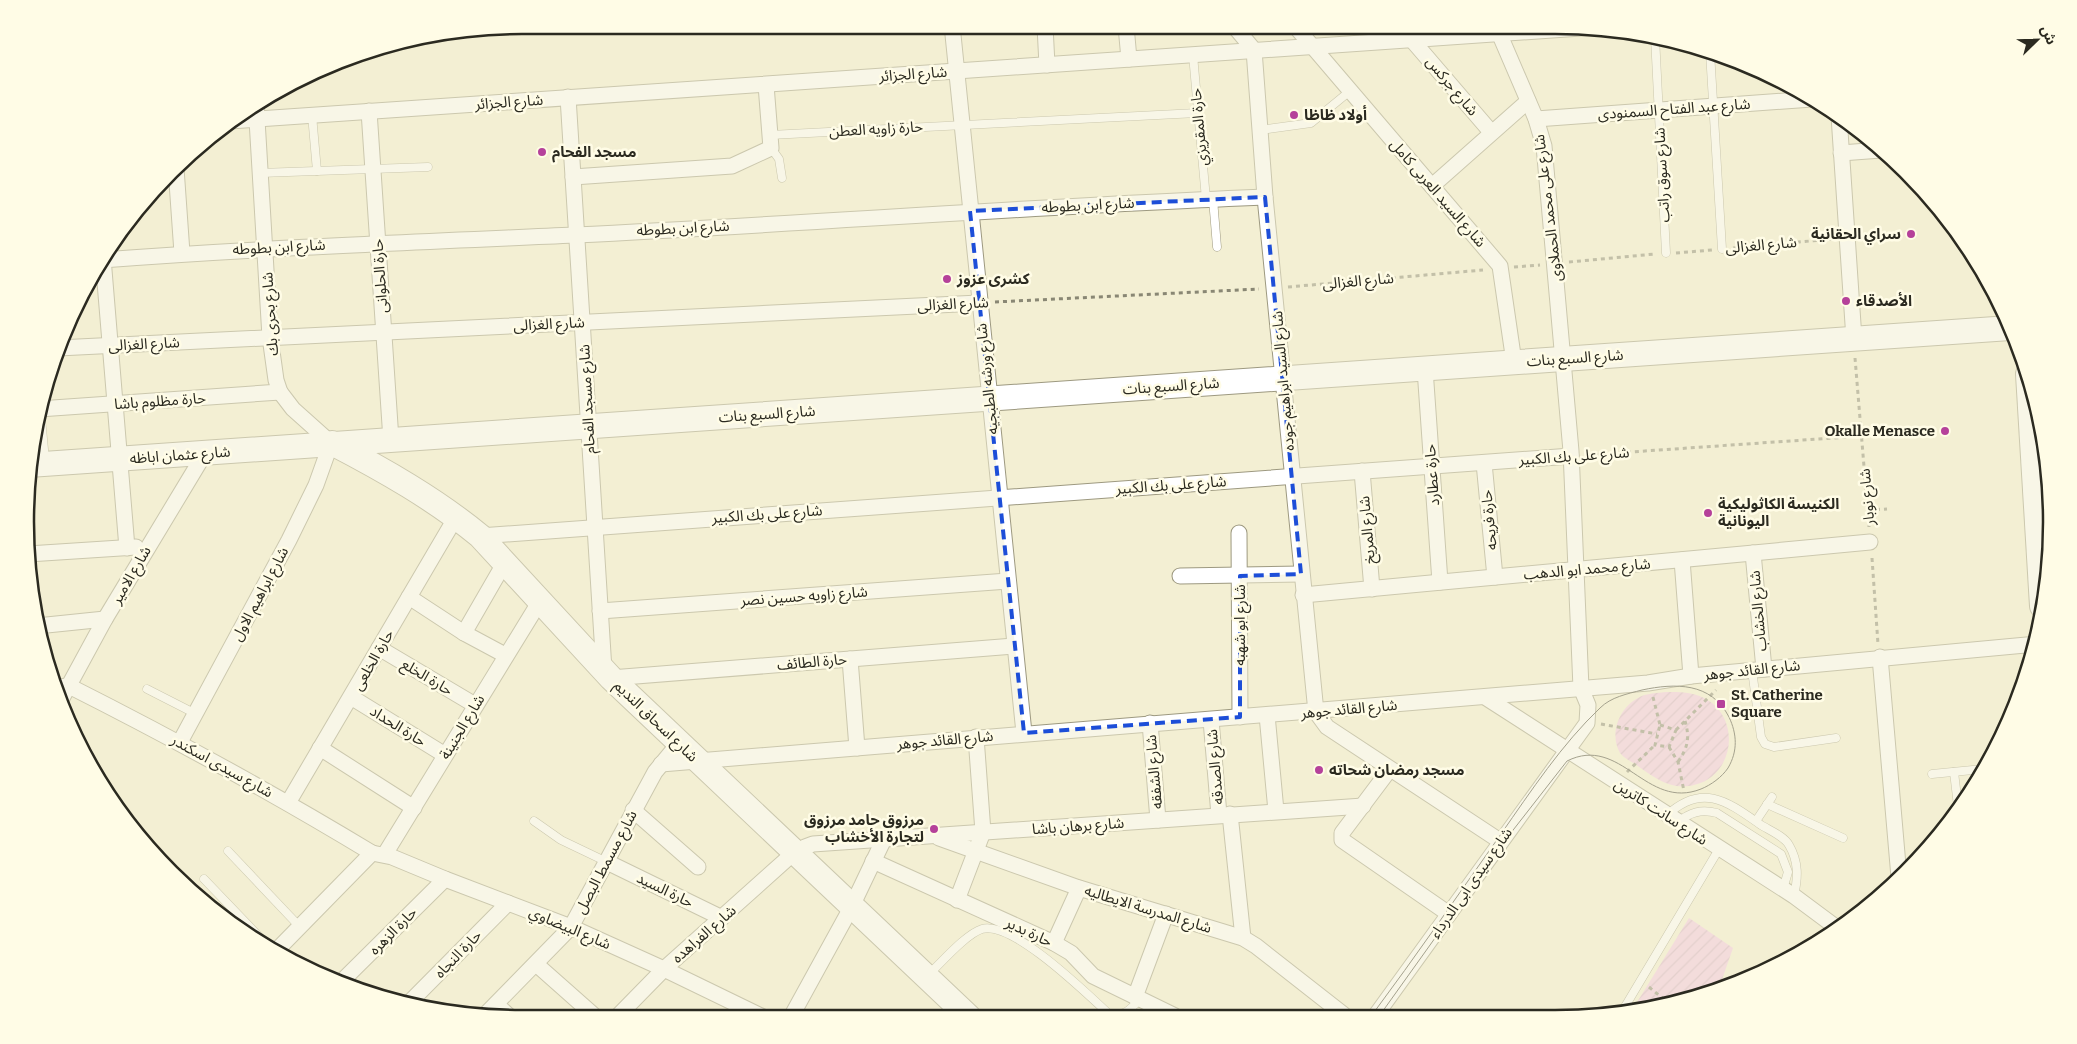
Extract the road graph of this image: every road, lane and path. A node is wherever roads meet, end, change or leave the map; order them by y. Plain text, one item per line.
1 (953, 34) edge
2 (1045, 34) edge
3 (1127, 34) edge
4 (1241, 34) edge
5 (1301, 34) edge
6 (1409, 34) edge
7 (1464, 34) edge
8 (1500, 34) edge
9 (1412, 40) junction
10 (1655, 44) edge
11 (1312, 47) junction
12 (1254, 50) junction
13 (1192, 55) junction
14 (1129, 59) junction
15 (1710, 59) edge
16 (1047, 65) junction
17 (956, 71) junction
18 (766, 84) junction
19 (1350, 91) junction
20 (568, 98) junction
21 (1800, 100) edge
22 (1528, 101) junction
23 (1713, 106) junction
24 (1659, 110) junction
25 (369, 111) junction
26 (257, 112) edge
27 (1197, 113) junction
28 (312, 115) junction
29 (257, 119) junction
30 (1536, 119) junction
31 (246, 120) edge
32 (962, 125) junction
33 (1840, 126) edge
34 (1260, 130) junction
35 (1491, 132) junction
36 (770, 141) junction
37 (1872, 151) edge
38 (1841, 153) junction
39 (428, 167) dead end
40 (373, 169) junction
41 (317, 171) junction
42 (260, 173) junction
43 (177, 177) edge
44 (573, 177) junction
45 (782, 178) dead end
46 (1432, 186) junction
47 (1265, 197) junction
48 (1209, 199) junction
49 (970, 211) junction
50 (576, 234) junction
51 (1847, 237) junction
52 (377, 242) junction
53 (1217, 247) dead end
54 (266, 248) junction
55 (1722, 249) junction
56 (182, 253) junction
57 (1666, 253) junction
58 (111, 258) edge
59 (1555, 263) junction
60 (1502, 268) junction
61 (103, 272) edge
62 (1274, 288) junction
63 (979, 303) junction
64 (582, 323) junction
65 (2003, 328) edge
66 (383, 332) junction
67 (270, 338) junction
68 (1854, 339) junction
69 (109, 345) junction
70 (66, 348) edge
71 (1563, 359) junction
72 (1514, 362) junction
73 (1424, 369) junction
74 (1283, 378) junction
75 (280, 392) junction
76 (990, 399) junction
77 (114, 404) junction
78 (47, 408) edge
79 (2030, 410) edge
80 (589, 426) junction
81 (1862, 436) junction
82 (390, 440) junction
83 (331, 443) junction
84 (205, 453) junction
85 (1571, 456) junction
86 (120, 459) junction
87 (1484, 462) junction
88 (38, 464) edge
89 (1432, 466) junction
90 (1362, 471) junction
91 (1292, 476) junction
92 (1000, 498) junction
93 (1887, 509) dead end
94 (1868, 510) junction
95 (456, 516) junction
96 (594, 526) junction
97 (1239, 533) dead end
98 (480, 536) junction
99 (1870, 542) junction
100 (148, 546) junction
101 (127, 548) junction
102 (1753, 553) junction
103 (35, 554) edge
104 (1682, 560) junction
105 (505, 562) junction
106 (1576, 570) junction
107 (1301, 574) junction
108 (2040, 574) edge
109 (1180, 576) dead end
110 (1240, 576) junction
111 (1495, 577) junction
112 (1008, 581) junction
113 (1440, 582) junction
114 (1372, 589) junction
115 (1303, 595) junction
116 (409, 597) junction
117 (540, 601) junction
118 (600, 611) junction
119 (105, 619) junction
120 (45, 625) edge
121 (464, 633) junction
122 (2028, 645) edge
123 (1014, 646) junction
124 (379, 648) junction
125 (505, 655) junction
126 (1880, 657) junction
127 (850, 659) junction
128 (1752, 670) junction
129 (607, 674) junction
130 (1691, 676) junction
131 (1648, 683) junction
132 (62, 686) edge
133 (1581, 688) junction
134 (147, 689) dead end
135 (351, 697) junction
136 (1485, 697) junction
137 (475, 705) junction
138 (1316, 712) junction
139 (196, 714) junction
140 (1267, 715) junction
141 (1240, 717) junction
142 (1211, 720) junction
143 (1685, 720) junction
144 (1150, 723) junction
145 (1587, 723) junction
146 (1660, 725) junction
147 (1676, 730) junction
148 (1024, 733) junction
149 (1657, 734) junction
150 (976, 738) junction
151 (1836, 738) dead end
152 (180, 742) junction
153 (679, 743) junction
154 (1654, 745) junction
155 (1669, 747) junction
156 (320, 748) junction
157 (857, 748) junction
158 (1566, 750) junction
159 (445, 755) junction
160 (698, 761) junction
161 (1678, 762) junction
162 (661, 764) junction
163 (1390, 769) junction
164 (1976, 770) edge
165 (1954, 772) junction
166 (1932, 774) dead end
167 (1618, 785) junction
168 (1957, 798) edge
169 (1687, 801) junction
170 (288, 803) junction
171 (1363, 806) junction
172 (414, 808) junction
173 (633, 810) junction
174 (1276, 811) junction
175 (1225, 815) junction
176 (1158, 820) junction
177 (1672, 820) junction
178 (534, 821) dead end
179 (1756, 821) junction
180 (983, 832) junction
181 (933, 836) junction
182 (1843, 838) dead end
183 (884, 839) junction
184 (1500, 841) junction
185 (1719, 849) junction
186 (228, 851) dead end
187 (976, 851) junction
188 (378, 854) junction
189 (794, 854) junction
190 (873, 861) junction
191 (607, 862) junction
192 (698, 867) dead end
193 (1898, 869) edge
194 (204, 879) dead end
195 (445, 880) junction
196 (1080, 888) junction
197 (1788, 893) junction
198 (957, 900) junction
199 (508, 903) junction
200 (852, 906) junction
201 (1166, 914) junction
202 (1449, 914) junction
203 (722, 918) junction
204 (1831, 924) edge
205 (300, 927) junction
206 (571, 927) junction
207 (251, 928) edge
208 (1243, 938) junction
209 (1054, 943) junction
210 (279, 946) edge
211 (536, 964) junction
212 (664, 969) junction
213 (926, 976) junction
214 (346, 977) edge
215 (1640, 980) junction
216 (414, 998) edge
217 (1138, 998) junction
218 (1663, 998) edge
219 (496, 1004) junction
220 (1626, 1005) edge
221 (491, 1009) edge
222 (502, 1009) edge
223 (588, 1010) edge
224 (624, 1010) edge
225 (749, 1010) edge
226 (795, 1010) edge
227 (962, 1010) edge
228 (1105, 1010) edge
229 (1128, 1010) edge
230 (1163, 1010) edge
231 (1336, 1010) edge
232 (1380, 1010) edge

1 - 17 street, شارع ورشه الطبجيه
2 - 16 street
3 - 14 street
4 - 12 street
5 - 11 street, شارع السيد العربى كامل
6 - 9 street, شارع جركس
7 - 9 street, شارع الجزائر
8 - 22 street, شارع على محمد الحملاوى
9 - 11 street, شارع الجزائر
9 - 35 street, شارع جركس
10 - 24 lane, شارع سوق راتب
11 - 12 street, شارع الجزائر
11 - 19 street, شارع السيد العربى كامل
12 - 13 street, شارع الجزائر
12 - 34 street, شارع السيد ابراهيم جوده
13 - 14 street, شارع الجزائر
13 - 27 lane, حارة المقريزي
14 - 16 street, شارع الجزائر
15 - 23 lane
16 - 17 street, شارع الجزائر
17 - 18 street, شارع الجزائر
17 - 32 street, شارع ورشه الطبجيه
18 - 20 street, شارع الجزائر
18 - 36 street
19 - 34 lane
19 - 46 street, شارع السيد العربى كامل
20 - 25 street, شارع الجزائر
20 - 44 street, شارع مسجد الفحام
21 - 23 street, شارع عبد الفتاح السمنودى
22 - 30 street, شارع على محمد الحملاوى
22 - 35 street
23 - 24 street, شارع عبد الفتاح السمنودى
23 - 55 lane
24 - 30 street, شارع عبد الفتاح السمنودى
24 - 57 lane, شارع سوق راتب
25 - 28 street, شارع الجزائر
25 - 40 street, حارة الحلوانى
26 - 29 street, شارع بحرى بك
27 - 32 lane, حارة زاويه العطن
27 - 48 lane, حارة المقريزي
28 - 29 street, شارع الجزائر
28 - 41 lane
29 - 31 street, شارع الجزائر
29 - 42 street, شارع بحرى بك
30 - 59 street, شارع على محمد الحملاوى
32 - 36 lane, حارة زاويه العطن
32 - 49 street, شارع ورشه الطبجيه
33 - 38 street
34 - 47 street, شارع السيد ابراهيم جوده
35 - 46 street
36 - 44 street, حارة زاويه العطن
36 - 45 lane
37 - 38 street
38 - 51 street
39 - 40 lane
40 - 41 lane
40 - 52 street, حارة الحلوانى
41 - 42 lane
42 - 54 street, شارع بحرى بك
43 - 56 street
44 - 50 street, شارع مسجد الفحام
46 - 60 street, شارع السيد العربى كامل
47 - 48 street, شارع ابن بطوطه
47 - 62 street, شارع السيد ابراهيم جوده
48 - 49 street, شارع ابن بطوطه
48 - 53 lane, حارة المقريزي
49 - 50 street, شارع ابن بطوطه
49 - 63 street, شارع ورشه الطبجيه
50 - 52 street, شارع ابن بطوطه
50 - 64 street, شارع مسجد الفحام
51 - 55 path, شارع الغزالى
51 - 68 street
52 - 54 street, شارع ابن بطوطه
52 - 66 street, حارة الحلوانى
54 - 56 street, شارع ابن بطوطه
54 - 67 street, شارع بحرى بك
55 - 57 path, شارع الغزالى
56 - 58 street, شارع ابن بطوطه
57 - 59 path, شارع الغزالى
59 - 60 path, شارع الغزالى
59 - 71 street, شارع على محمد الحملاوى
60 - 62 path, شارع الغزالى
60 - 72 street
61 - 69 street
62 - 63 path, شارع الغزالى
62 - 74 street, شارع السيد ابراهيم جوده
63 - 64 street, شارع الغزالى
63 - 76 street, شارع ورشه الطبجيه
64 - 66 street, شارع الغزالى
64 - 80 street, شارع مسجد الفحام
65 - 68 main road, شارع السبع بنات
66 - 67 street, شارع الغزالى
66 - 82 street, حارة الحلوانى
67 - 69 street, شارع الغزالى
67 - 75 street, شارع بحرى بك
68 - 71 main road, شارع السبع بنات
68 - 81 path, شارع نوبار
69 - 70 street, شارع الغزالى
69 - 77 street
71 - 72 main road, شارع السبع بنات
71 - 85 street, شارع على محمد الحملاوى
72 - 73 main road, شارع السبع بنات
73 - 74 main road, شارع السبع بنات
73 - 89 street, حارة عطارد
74 - 76 main road, شارع السبع بنات
74 - 91 street, شارع السيد ابراهيم جوده
75 - 77 street, حارة مظلوم باشا
75 - 83 street, شارع بحرى بك
76 - 80 main road, شارع السبع بنات
76 - 92 street, شارع ورشه الطبجيه
77 - 78 street, حارة مظلوم باشا
77 - 86 street
79 - 108 main road
80 - 82 main road, شارع السبع بنات
80 - 96 street, شارع مسجد الفحام
81 - 85 path, شارع على بك الكبير
81 - 94 path, شارع نوبار
82 - 83 main road, شارع السبع بنات
83 - 84 main road, شارع عثمان اباظه
83 - 95 main road, شارع اسحاق النديم
83 - 139 street, شارع ابراهيم الاول
84 - 86 main road, شارع عثمان اباظه
84 - 100 street, شارع الامير
85 - 87 street, شارع على بك الكبير
85 - 106 street, شارع على محمد الحملاوى
86 - 88 main road, شارع عثمان اباظه
86 - 101 street
87 - 89 street, شارع على بك الكبير
87 - 111 street, حارة فريحه
89 - 90 street, شارع على بك الكبير
89 - 113 street, حارة عطارد
90 - 91 street, شارع على بك الكبير
90 - 114 street, شارع المريخ
91 - 92 street, شارع على بك الكبير
91 - 107 street, شارع السيد ابراهيم جوده
92 - 96 street, شارع على بك الكبير
92 - 112 street, شارع ورشه الطبجيه
93 - 94 path
94 - 99 path, شارع نوبار
95 - 98 main road, شارع اسحاق النديم
95 - 116 street, حارة الخلعى
96 - 98 street, شارع على بك الكبير
96 - 118 street, شارع مسجد الفحام
97 - 110 street, شارع ابو شهبه
98 - 105 main road, شارع اسحاق النديم
99 - 102 street, شارع محمد ابو الدهب
99 - 126 path, شارع نوبار
100 - 101 street
100 - 119 street, شارع الامير
101 - 103 street
102 - 104 street, شارع محمد ابو الدهب
102 - 128 street, شارع الخشاب
104 - 106 street, شارع محمد ابو الدهب
104 - 130 street
105 - 117 main road, شارع اسحاق النديم
105 - 121 street
106 - 111 street, شارع محمد ابو الدهب
106 - 133 street, شارع على محمد الحملاوى
107 - 110 street
107 - 115 street, شارع السيد ابراهيم جوده
109 - 110 street
110 - 141 street, شارع ابو شهبه
111 - 113 street, شارع محمد ابو الدهب
112 - 118 street, شارع زاويه حسين نصر
112 - 123 street, شارع ورشه الطبجيه
113 - 114 street, شارع محمد ابو الدهب
114 - 115 street, شارع محمد ابو الدهب
115 - 138 street, شارع السيد ابراهيم جوده
116 - 121 street
116 - 124 street, حارة الخلعى
117 - 125 street, شارع الجنينة
117 - 129 main road, شارع اسحاق النديم
118 - 129 street, شارع مسجد الفحام
119 - 120 street
119 - 132 street, شارع الامير
121 - 125 street
122 - 126 street, شارع القائد جوهر
123 - 127 street, حارة الطائف
123 - 148 street, شارع ورشه الطبجيه
124 - 135 street, حارة الخلعى
124 - 137 street, حارة الخلع
125 - 137 street, شارع الجنينة
126 - 128 street, شارع القائد جوهر
126 - 193 street
127 - 129 street, حارة الطائف
127 - 157 street
128 - 130 street, شارع القائد جوهر
128 - 143 path
128 - 151 lane
129 - 153 main road, شارع اسحاق النديم
130 - 131 street, شارع القائد جوهر
131 - 133 street, شارع القائد جوهر
131 - 146 path
132 - 152 street, شارع سيدى اسكندر
133 - 136 street, شارع القائد جوهر
133 - 145 street, شارع على محمد الحملاوى
134 - 139 lane
135 - 156 street, حارة الخلعى
135 - 159 street, حارة الحداد
136 - 138 street, شارع القائد جوهر
136 - 158 street, شارع سانت كاترين
137 - 159 street, شارع الجنينة
138 - 140 street, شارع القائد جوهر
138 - 163 street
139 - 152 street, شارع ابراهيم الاول
140 - 141 street, شارع القائد جوهر
140 - 174 street
141 - 142 street, شارع القائد جوهر
142 - 144 street, شارع القائد جوهر
142 - 175 street, شارع الصدقه
143 - 147 path
143 - 161 path
144 - 148 street, شارع القائد جوهر
144 - 176 street, شارع الشفقه
145 - 149 path
145 - 158 street, شارع سيدى ابى الدرداء
146 - 147 path
146 - 149 path
147 - 155 path
148 - 150 street, شارع القائد جوهر
149 - 154 path
150 - 157 street, شارع القائد جوهر
150 - 180 street
152 - 170 street, شارع سيدى اسكندر
153 - 160 main road, شارع اسحاق النديم
153 - 162 street, شارع مسمط البصل
154 - 155 path
154 - 167 path
155 - 161 path
156 - 170 street, حارة الخلعى
156 - 172 street
157 - 160 street, شارع القائد جوهر
158 - 167 street, شارع سانت كاترين
158 - 184 street, شارع سيدى ابى الدرداء
159 - 172 street, شارع الجنينة
160 - 162 street, شارع القائد جوهر
160 - 189 main road, شارع اسحاق النديم
161 - 169 path
162 - 173 street, شارع مسمط البصل
163 - 171 street
163 - 184 street
164 - 165 lane
165 - 166 lane
165 - 168 lane
167 - 177 street, شارع سانت كاترين
169 - 177 lane
169 - 179 lane
170 - 188 street, شارع سيدى اسكندر
171 - 174 street, شارع برهان باشا
171 - 202 street
172 - 188 street, شارع الجنينة
173 - 191 street, شارع مسمط البصل
173 - 192 street
174 - 175 street, شارع برهان باشا
175 - 176 street, شارع برهان باشا
175 - 208 street, شارع الصدقه
176 - 180 street, شارع برهان باشا
177 - 185 street, شارع سانت كاترين
177 - 197 lane
178 - 191 lane
179 - 182 lane
179 - 197 lane
180 - 181 street, شارع برهان باشا
180 - 187 street
181 - 183 street, شارع برهان باشا
181 - 187 street, شارع المدرسة الايطاليه
183 - 189 street, شارع برهان باشا
183 - 190 street
184 - 202 street, شارع سيدى ابى الدرداء
185 - 197 street, شارع سانت كاترين
185 - 215 lane
186 - 205 lane
187 - 196 street, شارع المدرسة الايطاليه
187 - 198 street
188 - 195 street, شارع البيضاوي
188 - 205 street, شارع الجنينة
189 - 200 main road, شارع اسحاق النديم
189 - 203 street, شارع الفراهده
190 - 198 street, حارة بدير
190 - 200 street
191 - 203 street, حارة السيد
191 - 206 street, شارع مسمط البصل
194 - 207 lane
195 - 199 street, شارع البيضاوي
195 - 214 street, حارة الزهره
196 - 201 street, شارع المدرسة الايطاليه
196 - 209 street
197 - 204 street, شارع سانت كاترين
198 - 209 street, حارة بدير
199 - 206 street, شارع البيضاوي
199 - 216 street, حارة النجاه
200 - 213 main road, شارع اسحاق النديم
200 - 226 street
201 - 208 street, شارع المدرسة الايطاليه
201 - 217 street
202 - 232 street, شارع سيدى ابى الدرداء
203 - 212 street, شارع الفراهده
205 - 210 street, شارع الجنينة
206 - 211 street, شارع مسمط البصل
206 - 212 street, شارع البيضاوي
208 - 231 street, شارع المدرسة الايطاليه
209 - 217 street, حارة بدير
211 - 219 street, شارع مسمط البصل
211 - 223 street
212 - 224 street, شارع الفراهده
212 - 225 street, شارع البيضاوي
213 - 227 main road, شارع اسحاق النديم
213 - 228 lane
215 - 218 path
215 - 220 lane
217 - 229 lane
217 - 230 street, حارة بدير
219 - 221 street, شارع مسمط البصل
219 - 222 street

